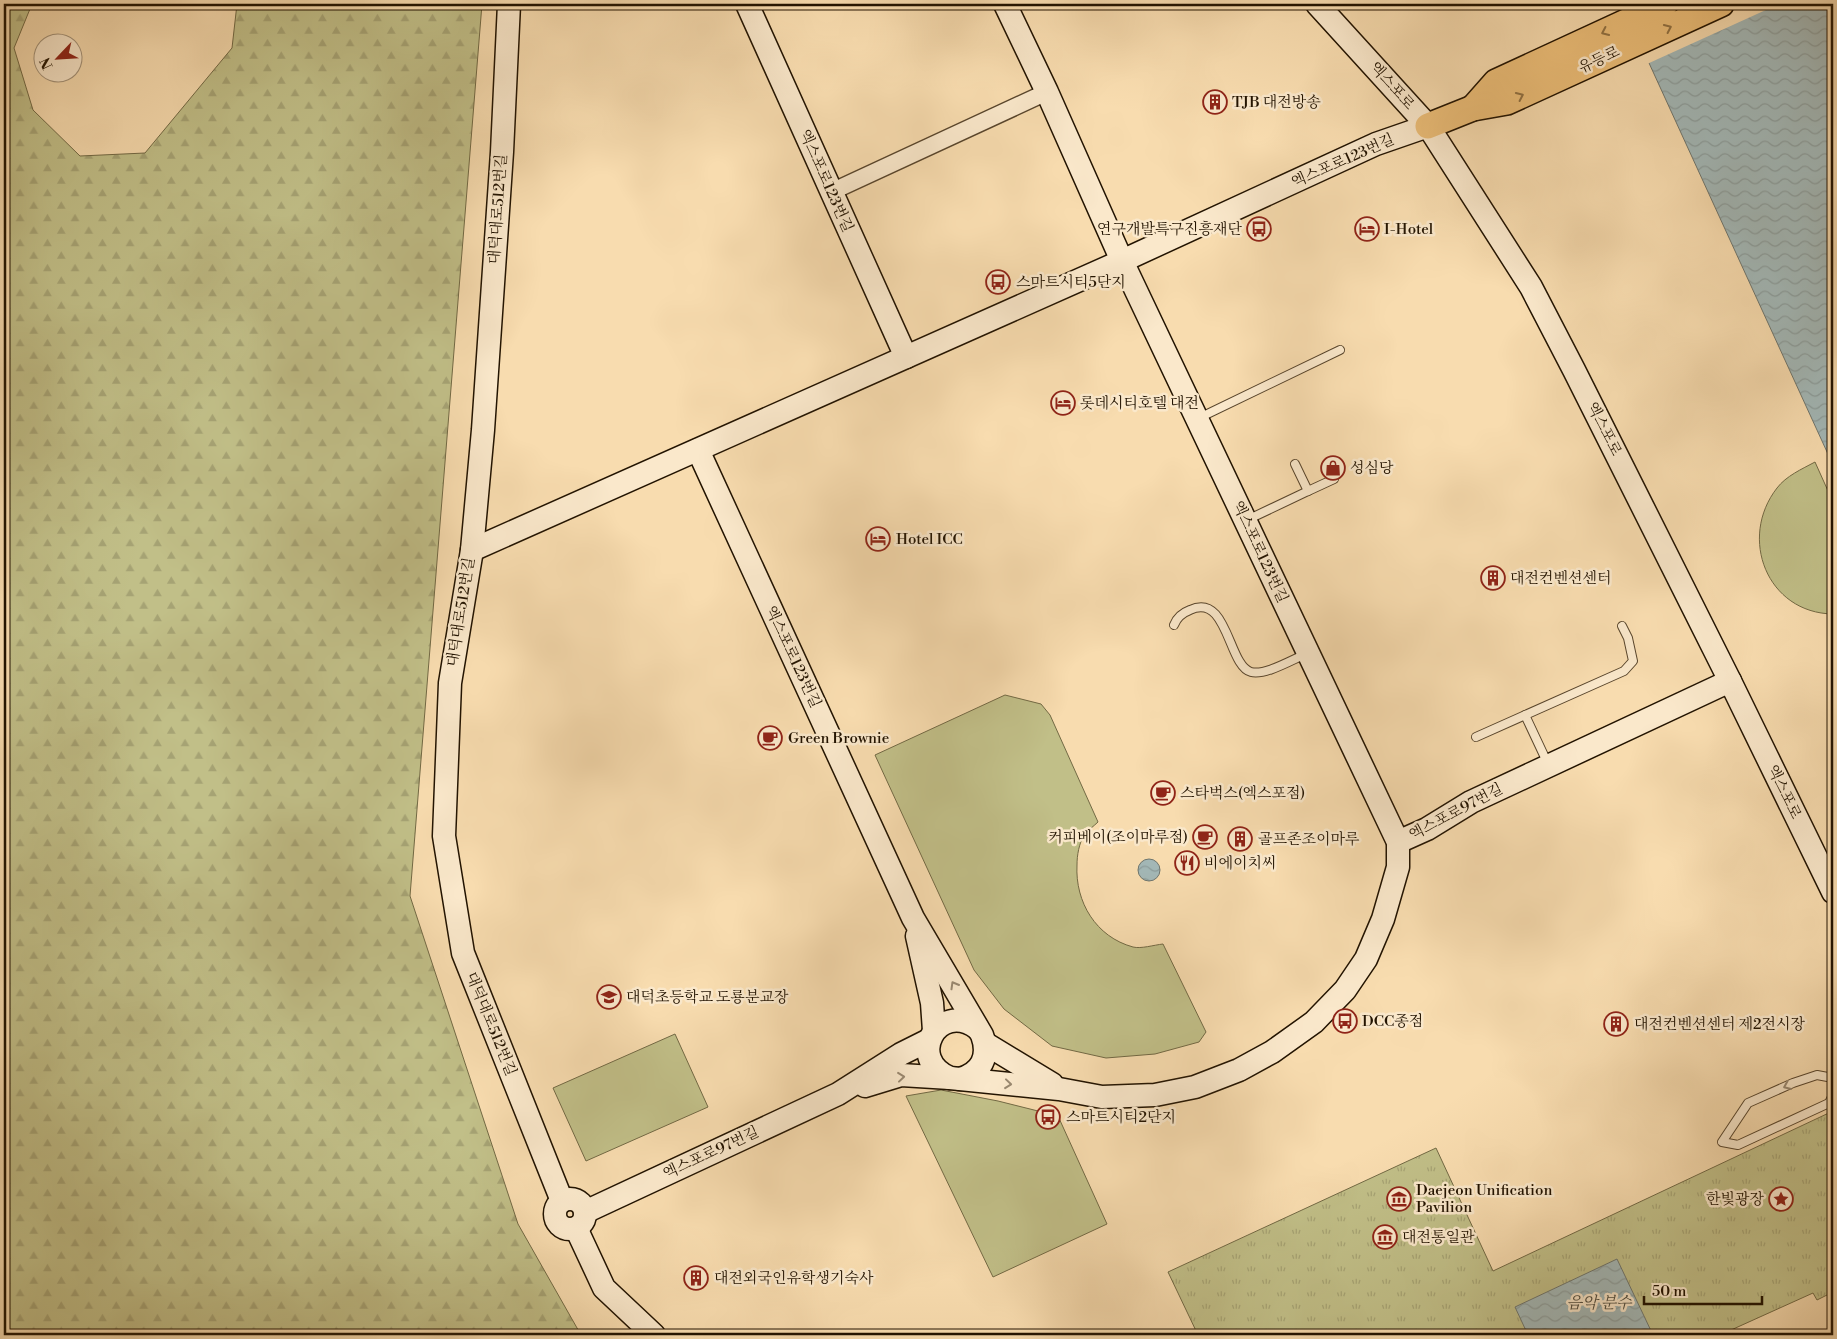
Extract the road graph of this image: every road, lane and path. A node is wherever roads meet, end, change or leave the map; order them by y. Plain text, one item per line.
1 (510, 4) edge
2 (747, 4) edge
3 (1005, 4) edge
4 (1317, 4) edge
5 (1665, 4) edge
6 (1722, 4) edge
7 (1047, 92) junction
8 (1473, 108) junction
9 (1428, 126) junction
10 (831, 192) junction
11 (1122, 262) junction
12 (1340, 350) dead end
13 (906, 358) junction
14 (1197, 419) junction
15 (698, 450) junction
16 (1295, 464) dead end
17 (1334, 479) dead end
18 (1308, 491) junction
19 (1245, 521) junction
20 (472, 550) junction
21 (1174, 625) dead end
22 (1622, 626) dead end
23 (1308, 653) junction
24 (1730, 681) junction
25 (1525, 715) junction
26 (1476, 737) dead end
27 (1548, 764) junction
28 (1398, 842) junction
29 (1833, 892) edge
30 (913, 918) junction
31 (932, 1035) junction
32 (981, 1036) junction
33 (955, 1078) junction
34 (1833, 1078) edge
35 (1059, 1089) junction
36 (838, 1094) junction
37 (1833, 1095) edge
38 (580, 1220) junction
39 (654, 1335) edge

1 - 20 street, 대덕대로512번길
2 - 10 street, 엑스포로123번길
3 - 7 street, 엑스포로123번길
4 - 9 street, 엑스포로
5 -> 8 main road, 유등로
8 -> 6 main road, 유등로
7 - 10 street
7 - 11 street, 엑스포로123번길
8 - 9 main road, 유등로
9 - 11 street, 엑스포로123번길
9 - 24 street, 엑스포로
10 - 13 street, 엑스포로123번길
11 - 13 street, 엑스포로123번길
11 - 14 street, 엑스포로123번길
12 - 14 lane
13 - 15 street, 엑스포로123번길
14 - 19 street, 엑스포로123번길
15 - 20 street, 엑스포로123번길
15 - 30 street, 엑스포로123번길
16 - 18 lane
17 - 18 lane
18 - 19 lane
19 - 23 street, 엑스포로123번길
20 - 38 street, 대덕대로512번길
21 - 23 lane
22 - 25 lane
23 - 28 street, 엑스포로123번길
24 - 27 street, 엑스포로97번길
24 - 29 street, 엑스포로
25 - 26 lane
25 - 27 lane
27 - 28 street, 엑스포로97번길
28 - 35 street, 엑스포로97번길
30 - 31 street
32 -> 30 street
31 - 32 street
31 - 33 street
31 - 36 street
32 - 33 street
32 - 35 street
33 -> 35 street, 엑스포로97번길
36 -> 33 street, 엑스포로97번길
34 -> 37 lane
36 - 38 street, 엑스포로97번길
38 - 39 street

